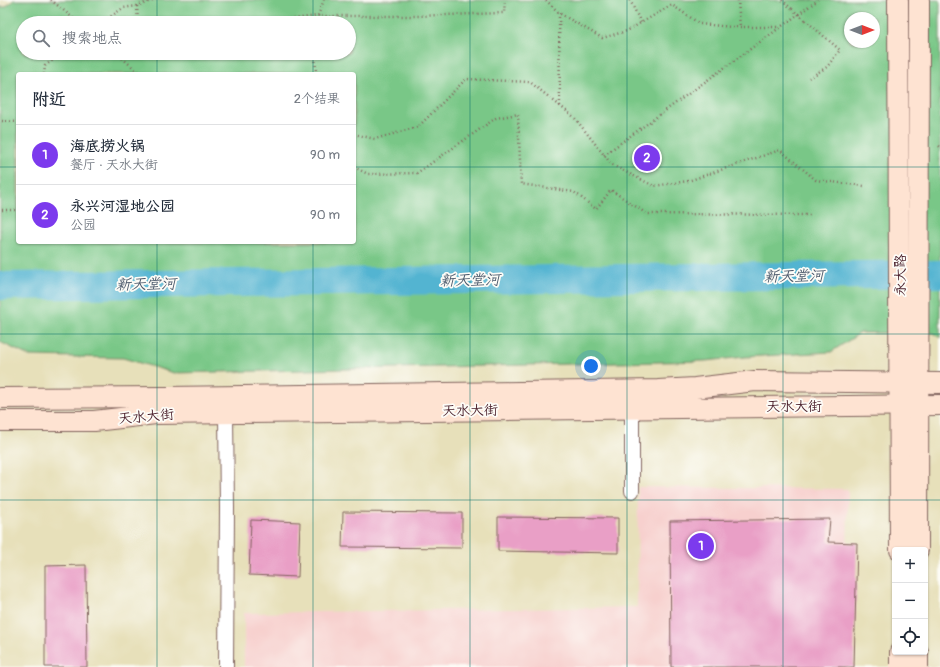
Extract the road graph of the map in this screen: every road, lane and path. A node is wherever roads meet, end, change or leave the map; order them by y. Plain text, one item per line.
1 (51, 0) edge
2 (153, 0) edge
3 (324, 0) edge
4 (505, 0) edge
5 (546, 0) edge
6 (630, 0) edge
7 (738, 0) edge
8 (782, 0) edge
9 (818, 0) edge
10 (898, 0) edge
11 (919, 0) edge
12 (137, 6) junction
13 (559, 13) junction
14 (70, 16) edge
15 (111, 16) edge
16 (138, 16) edge
17 (317, 16) joint
18 (641, 23) junction
19 (740, 27) junction
20 (781, 27) junction
21 (53, 60) edge
22 (124, 60) edge
23 (315, 60) edge
24 (44, 72) edge
25 (139, 72) edge
26 (316, 72) edge
27 (809, 78) dead end
28 (560, 106) junction
29 (2, 121) dead end
30 (16, 122) edge
31 (356, 134) edge
32 (604, 155) junction
33 (356, 168) edge
34 (864, 186) dead end
35 (2, 210) dead end
36 (16, 210) edge
37 (811, 215) dead end
38 (909, 216) junction
39 (909, 383) junction
40 (940, 383) edge
41 (0, 398) edge
42 (940, 405) edge
43 (909, 406) junction
44 (632, 408) junction
45 (226, 413) junction
46 (0, 421) edge
47 (632, 491) dead end
48 (900, 547) edge
49 (918, 547) edge
50 (900, 655) edge
51 (918, 655) edge
52 (226, 667) edge
53 (900, 667) edge
54 (918, 667) edge

1 - 14 path
2 - 12 path
3 - 17 path
4 - 17 path
5 - 13 path
6 - 18 path
7 - 19 path
8 - 27 path, bridge
9 - 20 path
10 - 38 main road, 永大路
11 - 38 main road, 永大路
12 - 15 path
12 - 16 path
13 - 18 path
13 - 28 path
18 - 19 path
19 - 20 path
20 - 32 path
21 - 24 path
22 - 25 path
23 - 26 path
28 - 31 path
28 - 32 path
29 - 30 path
32 - 34 path
33 - 37 path
35 - 36 path
38 - 39 main road, 永大路
39 - 40 main road, 天水大街
39 - 41 main road, 天水大街
39 - 43 main road, 永大路
42 - 43 main road, 天水大街
43 - 44 main road, 天水大街
43 - 48 main road, 永大路
43 - 49 main road, 永大路
44 - 45 main road, 天水大街
44 - 47 street
45 - 46 main road, 天水大街
45 - 52 street
50 - 53 main road
51 - 54 main road

